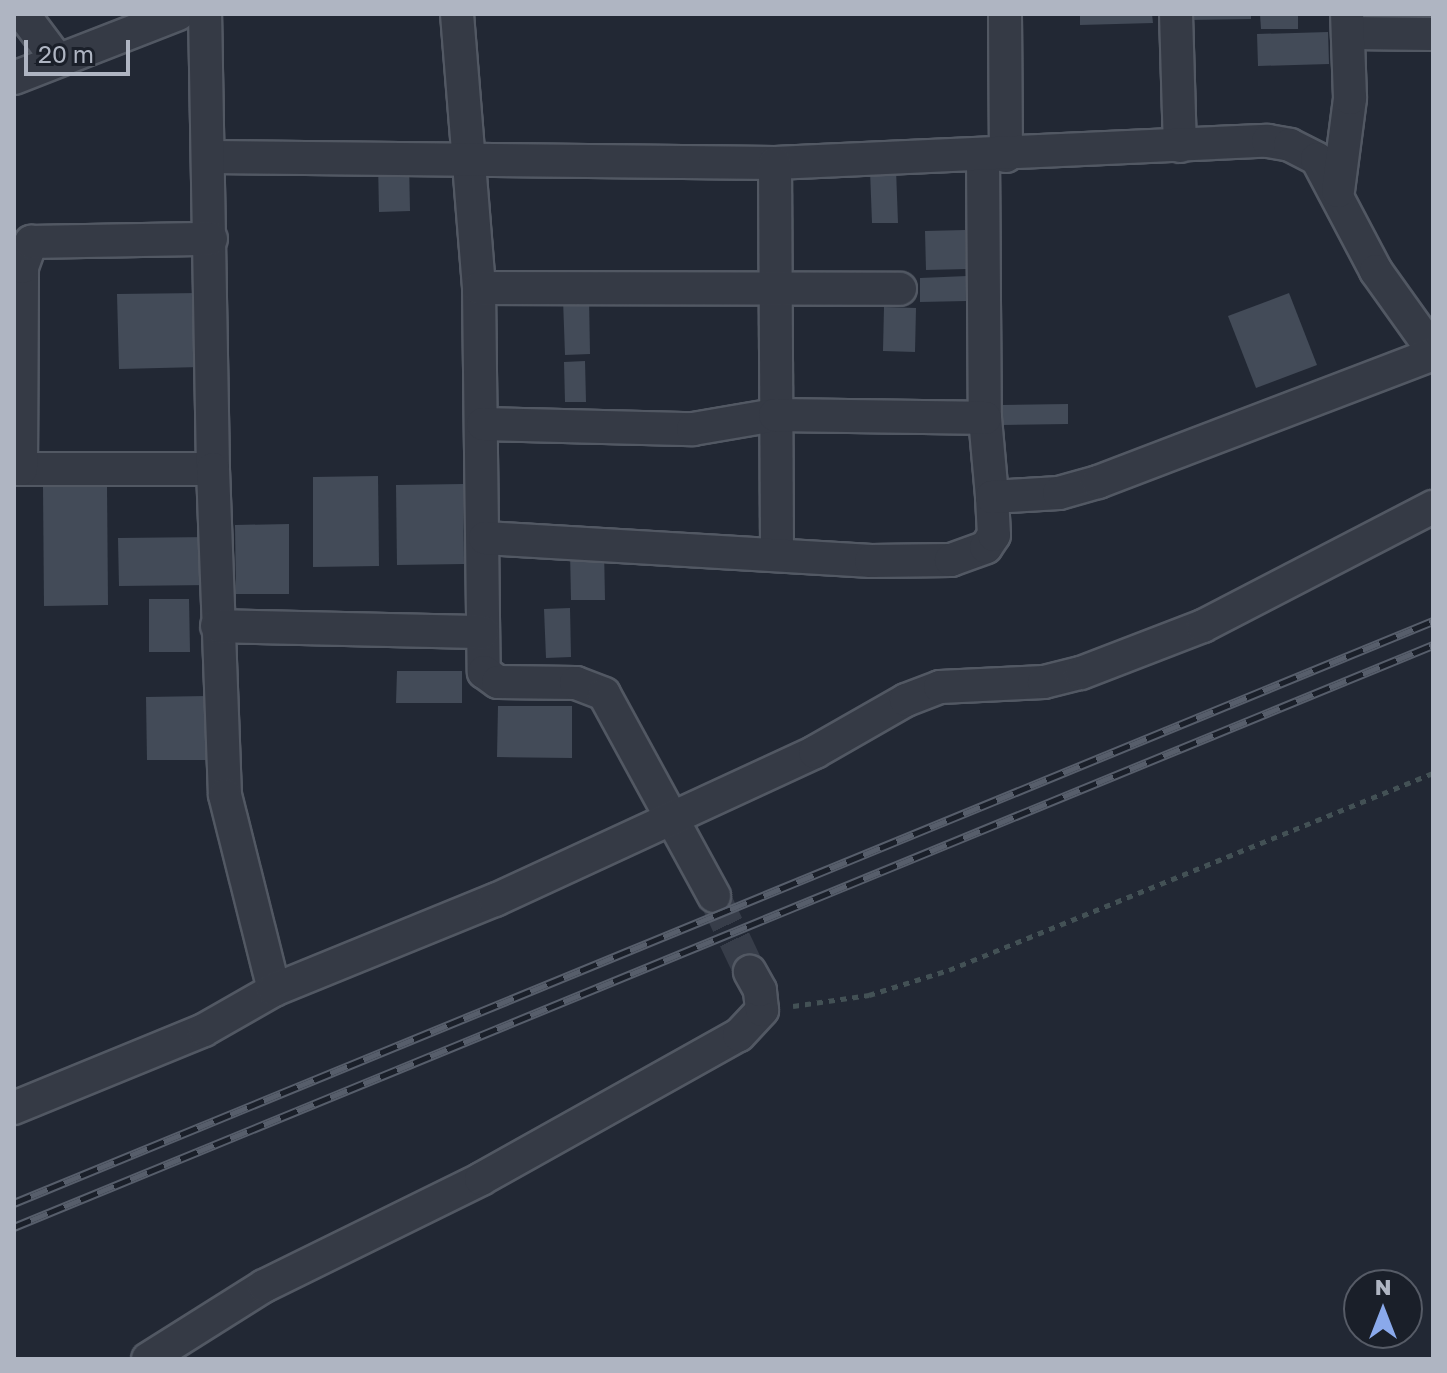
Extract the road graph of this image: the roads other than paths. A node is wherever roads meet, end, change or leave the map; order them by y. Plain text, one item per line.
1 (23, 14) edge
2 (178, 14) edge
3 (205, 14) edge
4 (457, 14) edge
5 (1005, 14) edge
6 (1176, 14) edge
7 (1348, 24) edge
8 (1431, 39) edge
9 (56, 58) junction
10 (14, 78) edge
11 (1180, 146) junction
12 (995, 156) junction
13 (211, 157) junction
14 (467, 161) junction
15 (775, 163) junction
16 (1338, 191) junction
17 (211, 239) junction
18 (479, 288) junction
19 (773, 288) junction
20 (900, 289) dead end
21 (1433, 353) edge
22 (775, 415) junction
23 (985, 418) junction
24 (483, 424) junction
25 (17, 469) edge
26 (213, 469) junction
27 (992, 497) junction
28 (1433, 507) edge
29 (485, 538) junction
30 (777, 554) junction
31 (217, 626) junction
32 (483, 632) junction
33 (669, 820) junction
34 (714, 896) tunnel mouth
35 (750, 972) tunnel mouth
36 (274, 990) junction
37 (14, 1108) edge
38 (148, 1359) edge

1 - 9 street
2 - 9 street
3 - 13 street
4 - 14 street
5 - 12 street
6 - 11 street
7 - 8 street
7 - 16 street
9 - 10 street
11 - 12 street
11 - 16 street
12 - 15 street
12 - 23 street
13 - 14 street
13 - 17 street
14 - 15 street
14 - 18 street
15 - 19 street
16 - 21 street
17 - 25 street
17 - 26 street
18 - 19 street
18 - 24 street
19 - 20 street
19 - 22 street
21 - 27 street
22 - 23 street
22 - 24 street
22 - 30 street
23 - 27 street
24 - 29 street
25 - 26 street
26 - 31 street
27 - 30 street
28 - 33 street
29 - 30 street
29 - 32 street
31 - 32 street
31 - 36 street
32 - 33 street
33 - 34 street
33 - 36 street
35 - 38 street
36 - 37 street

